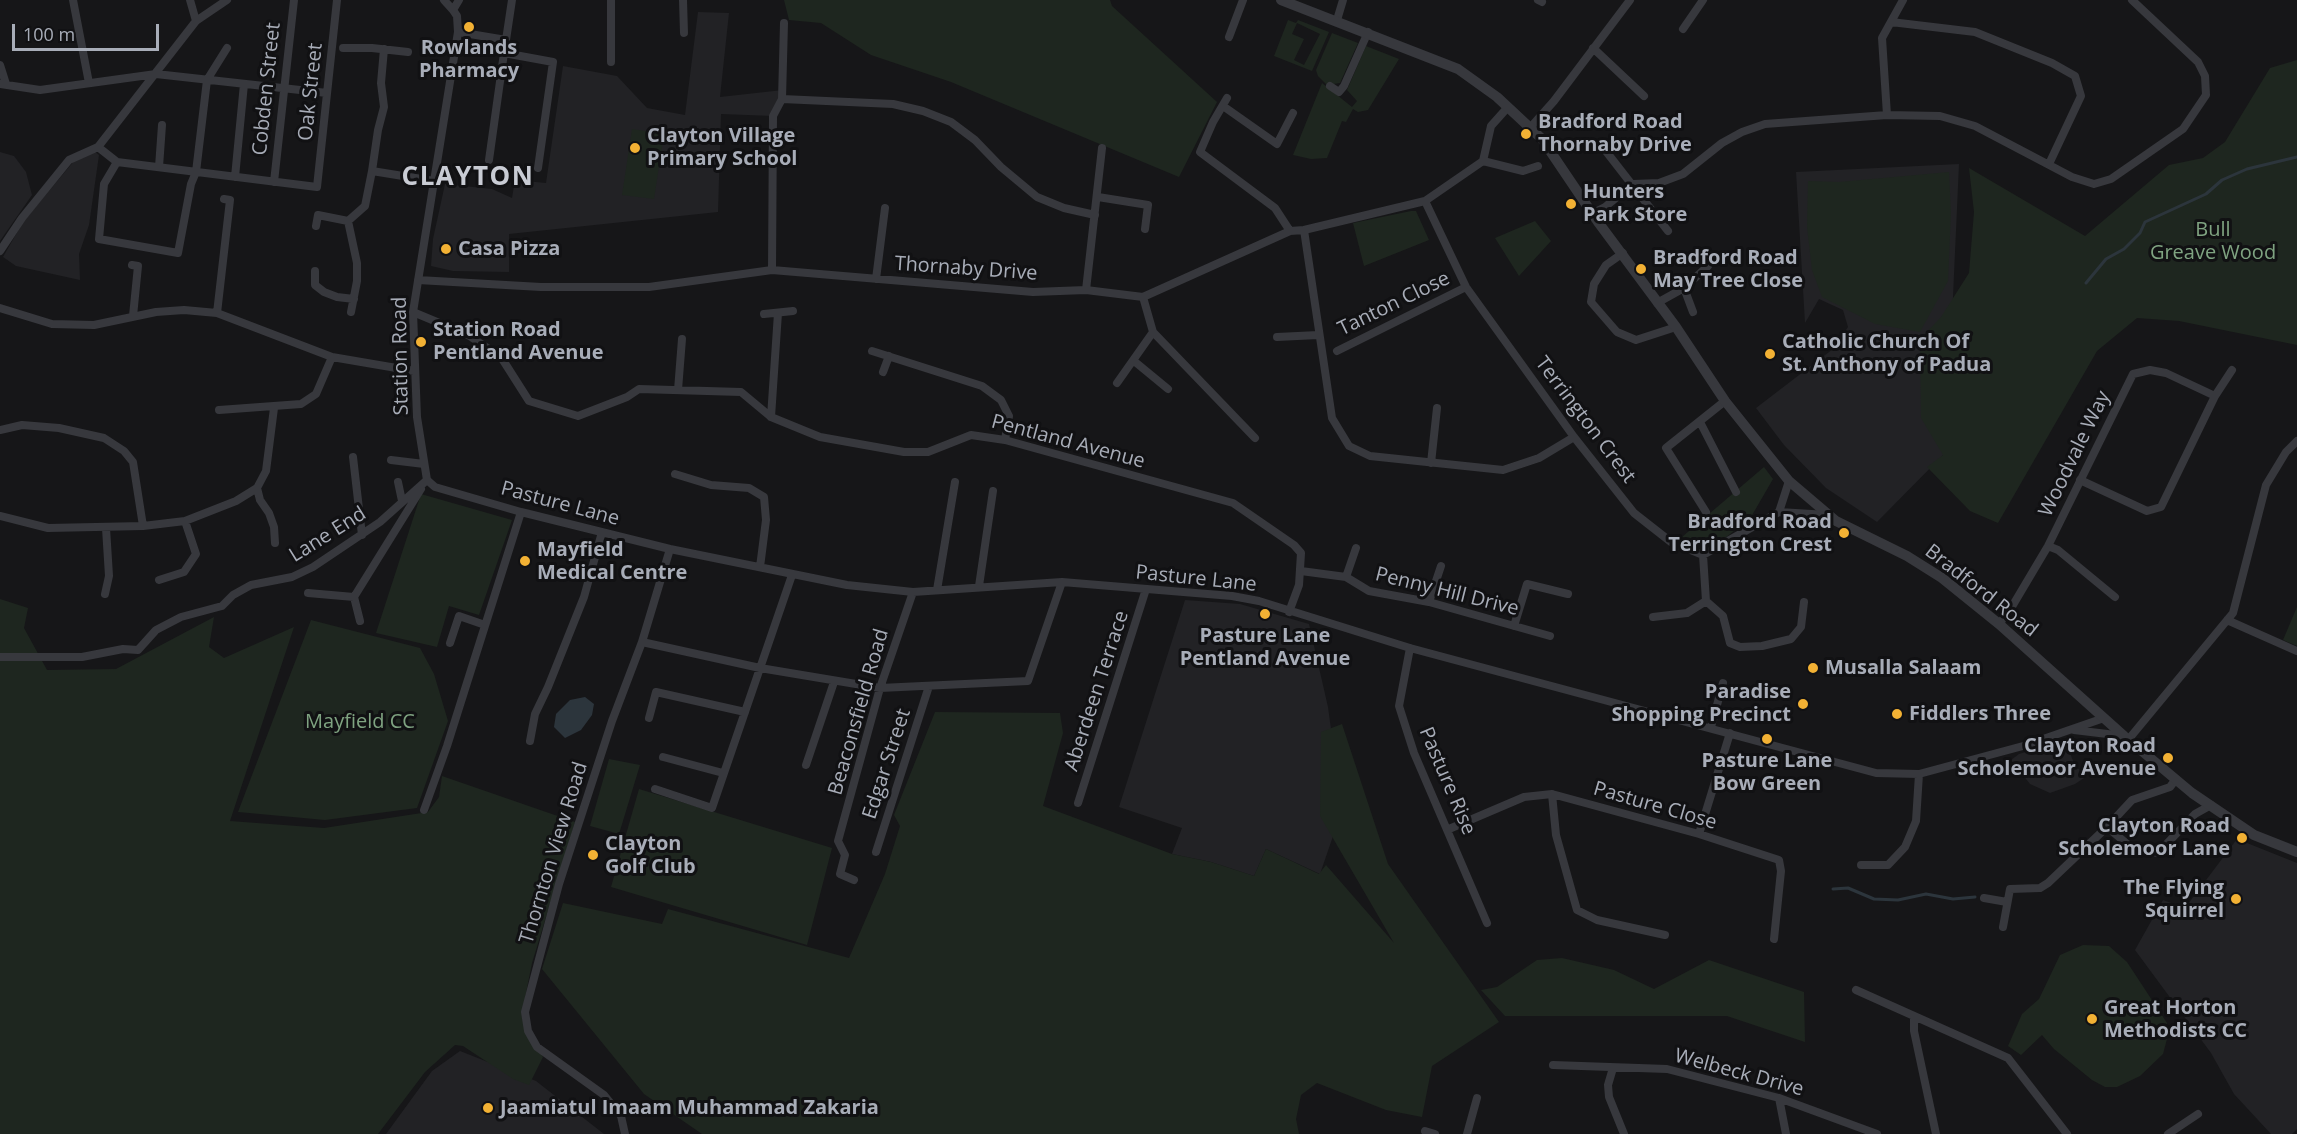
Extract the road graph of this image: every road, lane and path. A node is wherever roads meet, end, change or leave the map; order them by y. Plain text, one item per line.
1 (73, 0) edge
2 (190, 0) edge
3 (227, 0) edge
4 (294, 0) edge
5 (337, 0) edge
6 (444, 0) edge
7 (459, 0) edge
8 (513, 0) edge
9 (610, 0) edge
10 (684, 0) edge
11 (1243, 0) edge
12 (1281, 0) edge
13 (1343, 0) edge
14 (1630, 0) edge
15 (1703, 0) edge
16 (1903, 0) edge
17 (2132, 0) edge
18 (453, 10) junction
19 (1337, 20) junction
20 (196, 21) junction
21 (1891, 22) junction
22 (784, 23) dead end
23 (1683, 29) dead end
24 (458, 32) junction
25 (1368, 32) junction
26 (684, 33) dead end
27 (1229, 37) dead end
28 (506, 40) junction
29 (227, 48) dead end
30 (343, 48) dead end
31 (1593, 48) junction
32 (384, 50) junction
33 (408, 52) dead end
34 (504, 53) junction
35 (611, 62) dead end
36 (0, 65) edge
37 (156, 74) junction
38 (207, 80) junction
39 (89, 83) junction
40 (3, 84) edge
41 (244, 84) junction
42 (1330, 86) dead end
43 (284, 88) junction
44 (1339, 92) junction
45 (327, 93) junction
46 (1644, 96) dead end
47 (1348, 98) dead end
48 (782, 99) junction
49 (1508, 107) junction
50 (1293, 113) dead end
51 (1887, 115) junction
52 (162, 125) dead end
53 (1530, 128) junction
54 (98, 147) junction
55 (1102, 148) dead end
56 (1605, 150) dead end
57 (489, 160) dead end
58 (1483, 161) junction
59 (117, 162) junction
60 (2049, 164) junction
61 (1538, 166) dead end
62 (159, 167) junction
63 (538, 168) dead end
64 (372, 171) junction
65 (196, 172) junction
66 (235, 177) junction
67 (434, 181) junction
68 (274, 182) junction
69 (1633, 184) junction
70 (1098, 197) junction
71 (224, 199) dead end
72 (1425, 201) junction
73 (885, 208) dead end
74 (1593, 213) junction
75 (1095, 214) junction
76 (348, 221) junction
77 (316, 226) dead end
78 (1145, 229) dead end
79 (1304, 230) junction
80 (1290, 231) junction
81 (1668, 231) dead end
82 (0, 251) edge
83 (1623, 253) junction
84 (132, 265) dead end
85 (1708, 266) dead end
86 (772, 270) junction
87 (315, 271) dead end
88 (876, 279) junction
89 (418, 280) junction
90 (315, 285) junction
91 (1466, 287) junction
92 (1684, 288) junction
93 (306, 290) dead end
94 (1086, 290) junction
95 (1143, 297) junction
96 (354, 299) junction
97 (1657, 303) junction
98 (0, 308) edge
99 (793, 311) dead end
100 (351, 312) dead end
101 (413, 312) junction
102 (1693, 312) dead end
103 (217, 313) junction
104 (778, 313) junction
105 (764, 314) dead end
106 (134, 316) junction
107 (1676, 327) junction
108 (1153, 332) junction
109 (1318, 335) junction
110 (1277, 337) dead end
111 (682, 339) dead end
112 (872, 351) dead end
113 (1337, 351) dead end
114 (889, 356) junction
115 (332, 357) junction
116 (1134, 361) junction
117 (2232, 370) dead end
118 (414, 371) junction
119 (883, 372) dead end
120 (1117, 383) dead end
121 (1168, 389) dead end
122 (678, 390) junction
123 (2215, 396) junction
124 (1725, 401) junction
125 (274, 408) junction
126 (1437, 408) dead end
127 (219, 410) dead end
128 (771, 417) junction
129 (1700, 422) junction
130 (0, 430) edge
131 (1574, 437) junction
132 (1255, 438) dead end
133 (1005, 441) junction
134 (2297, 441) edge
135 (353, 457) dead end
136 (391, 460) dead end
137 (1431, 463) junction
138 (424, 465) junction
139 (675, 474) dead end
140 (427, 480) junction
141 (2080, 480) junction
142 (1789, 481) junction
143 (398, 482) dead end
144 (955, 482) dead end
145 (257, 488) junction
146 (993, 491) dead end
147 (1736, 492) dead end
148 (402, 501) junction
149 (521, 512) junction
150 (1706, 512) dead end
151 (1779, 512) junction
152 (1828, 514) junction
153 (0, 516) edge
154 (185, 521) junction
155 (143, 526) junction
156 (106, 528) junction
157 (602, 532) junction
158 (362, 535) junction
159 (275, 543) dead end
160 (2048, 546) junction
161 (1356, 548) dead end
162 (670, 549) junction
163 (1703, 555) junction
164 (1441, 566) dead end
165 (760, 567) junction
166 (1301, 571) junction
167 (792, 575) junction
168 (1346, 577) junction
169 (159, 580) dead end
170 (1062, 582) junction
171 (980, 586) junction
172 (1146, 589) junction
173 (937, 590) junction
174 (913, 592) junction
175 (308, 593) dead end
176 (105, 594) dead end
177 (1568, 594) dead end
178 (354, 597) junction
179 (2115, 597) dead end
180 (1706, 601) junction
181 (1429, 602) junction
182 (1804, 602) dead end
183 (1289, 612) junction
184 (1653, 617) dead end
185 (2227, 620) junction
186 (360, 621) dead end
187 (1999, 624) junction
188 (485, 625) junction
189 (1514, 626) junction
190 (1550, 636) dead end
191 (642, 642) junction
192 (450, 643) dead end
193 (1410, 648) junction
194 (2297, 651) edge
195 (0, 657) edge
196 (760, 668) junction
197 (834, 682) junction
198 (1723, 683) dead end
199 (929, 686) junction
200 (880, 688) junction
201 (745, 712) junction
202 (649, 718) dead end
203 (2104, 718) junction
204 (1711, 727) junction
205 (2071, 729) junction
206 (1730, 733) junction
207 (2126, 738) junction
208 (530, 741) dead end
209 (663, 757) dead end
210 (806, 765) dead end
211 (723, 773) junction
212 (1919, 774) junction
213 (2176, 779) junction
214 (655, 789) dead end
215 (1552, 794) junction
216 (1078, 803) dead end
217 (2211, 805) junction
218 (424, 810) dead end
219 (2107, 827) junction
220 (1449, 829) junction
221 (1699, 834) junction
222 (876, 852) dead end
223 (2297, 852) edge
224 (1861, 865) dead end
225 (854, 880) dead end
226 (1984, 898) dead end
227 (2007, 902) junction
228 (1487, 923) dead end
229 (2003, 927) dead end
230 (1665, 935) dead end
231 (1774, 939) dead end
232 (1856, 990) dead end
233 (1914, 1018) junction
234 (1553, 1065) dead end
235 (1613, 1068) junction
236 (1477, 1098) dead end
237 (1779, 1098) junction
238 (2198, 1114) dead end
239 (1425, 1131) dead end
240 (625, 1134) edge
241 (1435, 1134) edge
242 (1467, 1134) edge
243 (1624, 1134) edge
244 (1786, 1134) edge
245 (1877, 1134) edge
246 (1936, 1134) edge
247 (2067, 1134) edge
248 (2168, 1134) edge

1 - 39 street
2 - 20 street
3 - 20 street
4 - 43 street, Cobden Street
5 - 45 street, Oak Street
6 - 18 street
7 - 18 street
8 - 28 street
9 - 35 street
10 - 26 street
11 - 27 street
12 - 19 street, Bradford Road
13 - 19 street
14 - 31 street
15 - 23 street
16 - 21 street
17 - 60 street
18 - 24 street, Station Road
19 - 25 street, Bradford Road
20 - 37 street
21 - 51 street
21 - 60 street
22 - 48 street
24 - 28 street
24 - 67 street, Station Road
25 - 44 street
25 - 49 street, Bradford Road
28 - 34 street
29 - 38 street
30 - 32 street
31 - 46 street
31 - 53 street
32 - 33 street
32 - 64 street
34 - 57 street
34 - 63 street
36 - 40 street
37 - 38 street
37 - 39 street
37 - 54 street
38 - 41 street
38 - 65 street
39 - 40 street
41 - 43 street
41 - 66 street
42 - 44 street
43 - 45 street
43 - 68 street, Cobden Street
44 - 47 street
45 - 68 street, Oak Street
48 - 75 street
48 - 86 street
49 - 53 street, Bradford Road
49 - 58 street
50 - 80 street
51 - 60 street
51 - 69 street
52 - 62 street
53 - 74 street, Bradford Road
54 - 59 street
54 - 82 street
55 - 70 street
56 - 69 street
58 - 61 street
58 - 72 street
59 - 62 street
59 - 65 street
62 - 65 street
64 - 67 street
64 - 76 street
65 - 66 street
66 - 68 street
67 - 89 street, Station Road
69 - 74 street
69 - 81 street
70 - 75 street
70 - 78 street
71 - 103 street
72 - 79 street
72 - 91 street, Terrington Crest
73 - 88 street
74 - 83 street, Bradford Road
75 - 94 street
76 - 77 street
76 - 96 street
79 - 80 street
79 - 109 street
80 - 95 street
83 - 97 street, Bradford Road
83 - 107 street
84 - 106 street
85 - 92 street
86 - 88 street, Thornaby Drive
86 - 89 street, Thornaby Drive
87 - 90 street
88 - 94 street, Thornaby Drive
89 - 101 street, Station Road
90 - 93 street
90 - 96 street
91 - 113 street, Tanton Close
91 - 131 street, Terrington Crest
92 - 97 street
92 - 102 street
94 - 95 street, Thornaby Drive
95 - 108 street
96 - 100 street
97 - 107 street, Bradford Road
98 - 106 street
99 - 104 street
101 - 118 street, Station Road
101 - 122 street, Pentland Avenue
103 - 106 street
103 - 115 street
104 - 105 street
104 - 128 street
107 - 124 street, Bradford Road
108 - 116 street
108 - 132 street
109 - 110 street
109 - 137 street
111 - 122 street
112 - 114 street
114 - 119 street
114 - 133 street
115 - 118 street
115 - 125 street
116 - 120 street
116 - 121 street
117 - 123 street
118 - 138 street, Station Road
122 - 128 street, Pentland Avenue
123 - 141 street, Woodvale Way
123 - 141 street
124 - 129 street
124 - 142 street, Bradford Road
125 - 127 street
125 - 145 street
126 - 137 street
128 - 133 street, Pentland Avenue
129 - 147 street
129 - 150 street
130 - 155 street
131 - 137 street
131 - 163 street, Terrington Crest
133 - 166 street, Pentland Avenue
134 - 185 street
135 - 158 street
136 - 138 street
138 - 140 street
139 - 165 street
140 - 148 street, Lane End
140 - 149 street, Pasture Lane
140 - 178 street
141 - 160 street, Woodvale Way
142 - 151 street
142 - 152 street, Bradford Road
143 - 148 street
144 - 173 street
145 - 154 street
145 - 159 street
146 - 171 street
148 - 158 street, Lane End
149 - 157 street, Pasture Lane
149 - 188 street
151 - 152 street
151 - 163 street
152 - 187 street, Bradford Road
153 - 156 street
154 - 155 street
154 - 169 street
155 - 156 street
156 - 176 street
157 - 162 street, Pasture Lane
157 - 208 street
158 - 195 street, Lane End
160 - 179 street
160 - 187 street, Woodvale Way
161 - 168 street
162 - 165 street, Pasture Lane
162 - 191 street, Thornton View Road
163 - 180 street
164 - 181 street
165 - 167 street, Pasture Lane
166 - 168 street, Penny Hill Drive
166 - 183 street
167 - 174 street, Pasture Lane
167 - 196 street
168 - 181 street, Penny Hill Drive
170 - 171 street, Pasture Lane
170 - 172 street, Pasture Lane
170 - 199 street
171 - 173 street, Pasture Lane
172 - 183 street, Pasture Lane
172 - 216 street, Aberdeen Terrace
173 - 174 street, Pasture Lane
174 - 200 street, Beaconsfield Road
175 - 178 street
177 - 189 street
178 - 186 street
180 - 182 street
180 - 184 street
181 - 189 street, Penny Hill Drive
183 - 193 street, Pasture Lane
185 - 194 street
185 - 207 street
187 - 203 street, Bradford Road
188 - 192 street
188 - 218 street
189 - 190 street, Penny Hill Drive
191 - 196 street
191 - 240 street, Thornton View Road
193 - 204 street, Pasture Lane
193 - 220 street, Pasture Rise
196 - 197 street
196 - 201 street
197 - 200 street
197 - 210 street
198 - 204 street
199 - 200 street
199 - 222 street, Edgar Street
200 - 225 street, Beaconsfield Road
201 - 202 street
201 - 211 street
203 - 205 street, Pasture Lane
203 - 207 street, Bradford Road
204 - 206 street, Pasture Lane
205 - 207 street, Pasture Lane
205 - 212 street, Pasture Lane
206 - 212 street, Pasture Lane
206 - 221 street
207 - 213 street, Bradford Road
209 - 211 street
211 - 214 street
212 - 224 street
213 - 217 street, Bradford Road
213 - 219 street
215 - 220 street, Pasture Close
215 - 221 street, Pasture Close
215 - 230 street
217 - 219 street
217 - 223 street, Bradford Road
219 - 227 street
220 - 228 street, Pasture Rise
221 - 231 street, Pasture Close
226 - 227 street
227 - 229 street
232 - 233 street
233 - 246 street
233 - 247 street
234 - 235 street, Welbeck Drive
235 - 237 street, Welbeck Drive
235 - 243 street
236 - 242 street
237 - 244 street
237 - 245 street, Welbeck Drive
238 - 248 street
239 - 241 street

